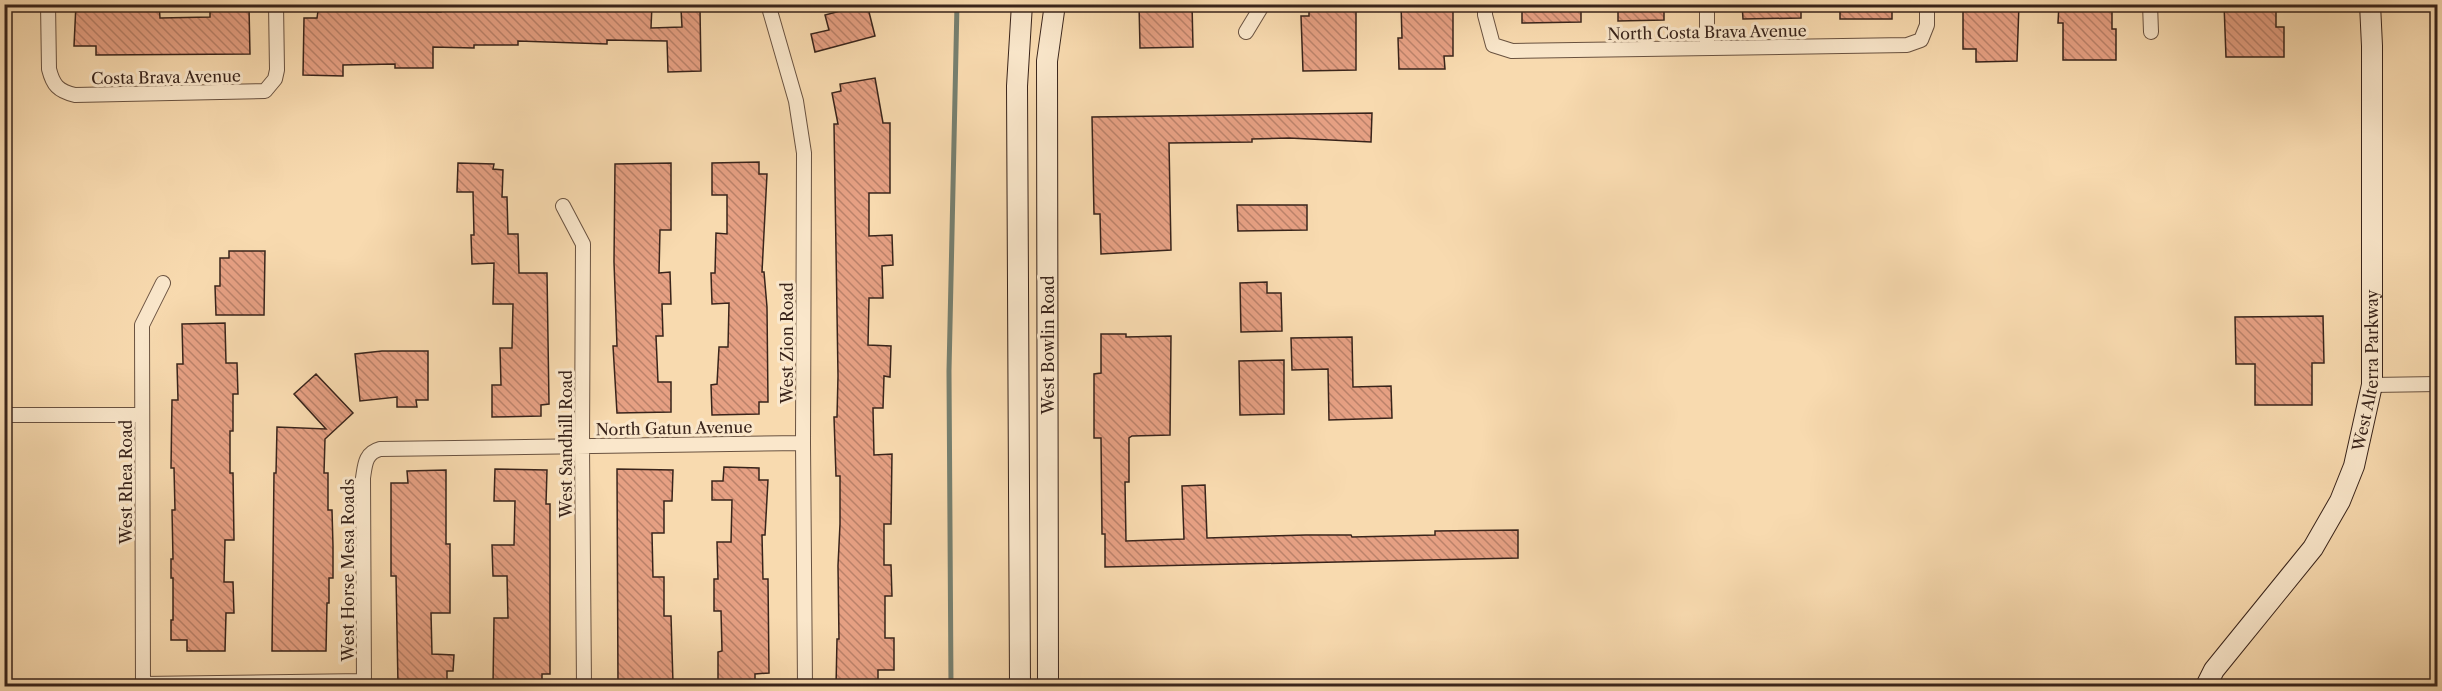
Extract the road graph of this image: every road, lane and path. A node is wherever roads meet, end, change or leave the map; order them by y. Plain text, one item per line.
1 (48, 4) edge
2 (276, 4) edge
3 (768, 4) edge
4 (1022, 4) edge
5 (1055, 4) edge
6 (1263, 4) edge
7 (1485, 4) edge
8 (1707, 4) edge
9 (1927, 4) edge
10 (2150, 4) edge
11 (2370, 4) edge
12 (1246, 32) dead end
13 (2151, 32) dead end
14 (1707, 48) junction
15 (563, 206) dead end
16 (163, 283) dead end
17 (2438, 384) edge
18 (2372, 385) junction
19 (4, 415) edge
20 (142, 415) junction
21 (803, 443) junction
22 (582, 446) junction
23 (369, 455) joint
24 (364, 684) edge
25 (143, 685) edge
26 (584, 687) edge
27 (805, 687) edge
28 (1020, 687) edge
29 (1048, 687) edge
30 (2206, 687) edge

1 - 2 street, Costa Brava Avenue
3 - 21 street, West Zion Road
4 - 28 street, West Bowlin Road
5 - 29 street, West Bowlin Road
6 - 12 street
7 - 14 street, North Costa Brava Avenue
8 - 14 street
9 - 14 street, North Costa Brava Avenue
10 - 13 street
11 - 18 street, West Alterra Parkway
15 - 22 street, West Sandhill Road
16 - 20 street, West Rhea Road
17 - 18 street
18 - 30 street, West Alterra Parkway
19 - 20 street
20 - 25 street, West Rhea Road
21 - 22 street, North Gatun Avenue
21 - 27 street, West Zion Road
22 - 23 street, North Gatun Avenue
22 - 26 street, West Sandhill Road
23 - 24 street, West Horse Mesa Roads
24 - 25 street

